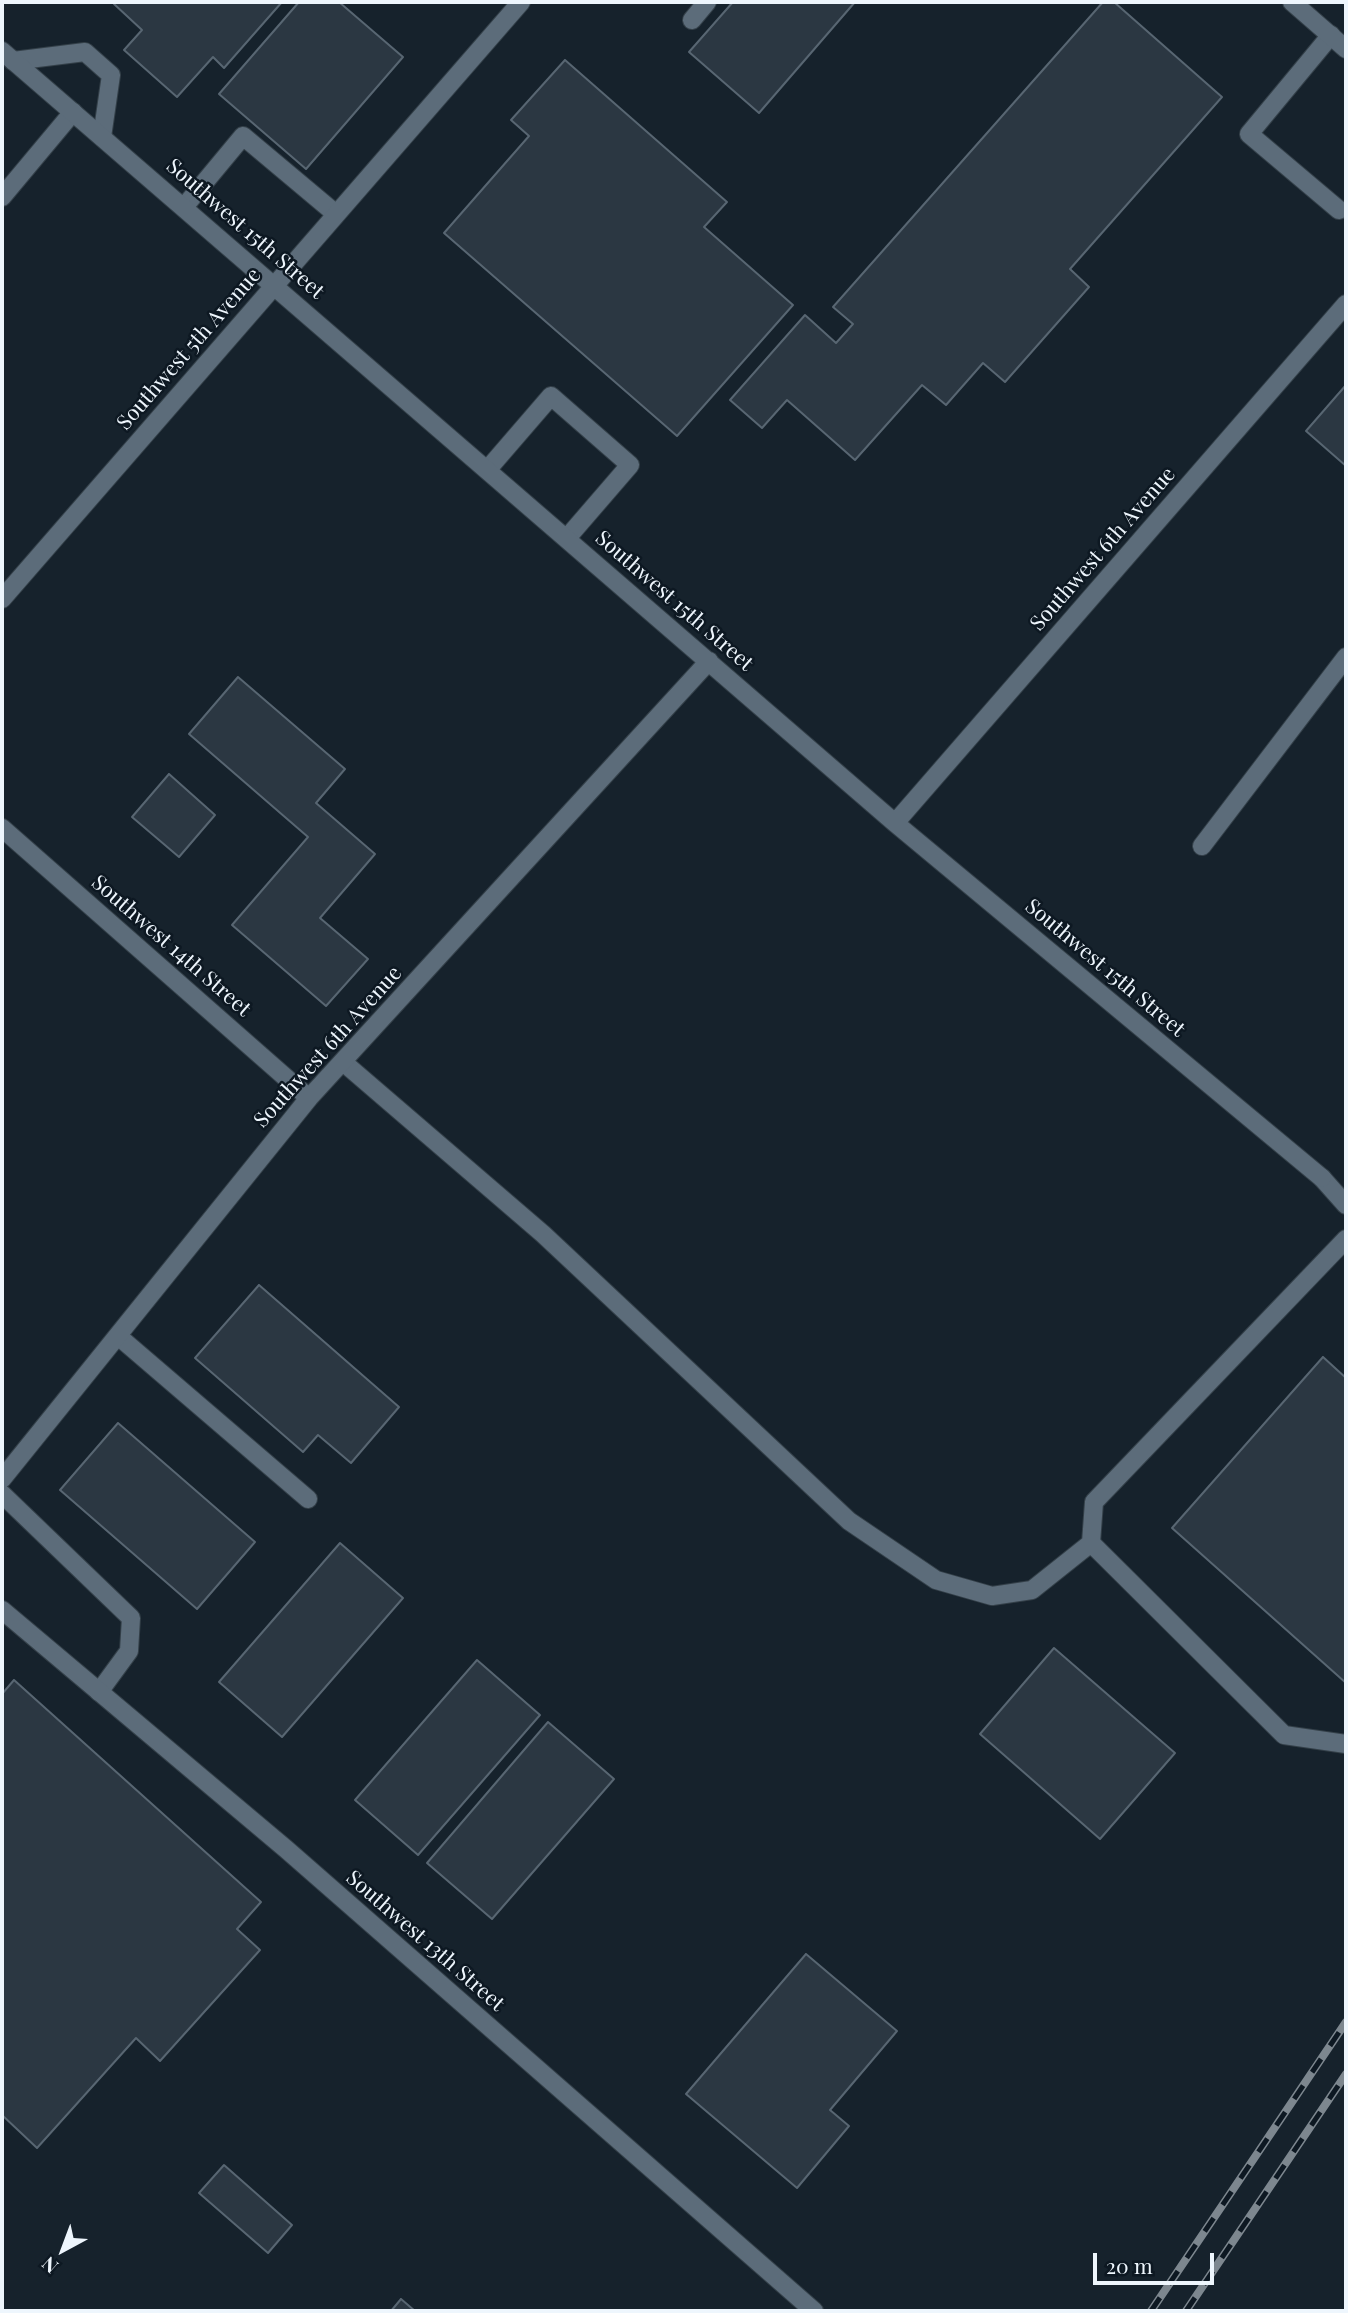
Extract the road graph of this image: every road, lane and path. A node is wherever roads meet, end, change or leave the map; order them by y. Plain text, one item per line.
1 (521, 2) edge
2 (707, 2) edge
3 (1292, 2) edge
4 (692, 20) dead end
5 (1331, 35) junction
6 (1346, 49) edge
7 (7, 56) edge
8 (73, 112) junction
9 (102, 137) junction
10 (2, 197) edge
11 (184, 207) junction
12 (1339, 210) dead end
13 (336, 214) junction
14 (275, 285) junction
15 (1346, 304) edge
16 (488, 469) junction
17 (567, 538) junction
18 (2, 599) edge
19 (1346, 657) edge
20 (709, 661) junction
21 (895, 823) junction
22 (2, 828) edge
23 (1202, 846) dead end
24 (343, 1062) junction
25 (309, 1098) junction
26 (1346, 1205) edge
27 (1346, 1239) edge
28 (118, 1336) junction
29 (2, 1479) edge
30 (2, 1494) edge
31 (308, 1499) dead end
32 (1091, 1543) junction
33 (2, 1610) edge
34 (99, 1692) junction
35 (1346, 1744) edge
36 (814, 2311) edge

1 - 13 street, Southwest 5th Avenue
2 - 4 street
3 - 5 street
5 - 6 street
5 - 12 street
7 - 8 street, Southwest 15th Street
7 - 9 street
8 - 9 street, Southwest 15th Street
8 - 10 street
9 - 11 street, Southwest 15th Street
11 - 13 street
11 - 14 street, Southwest 15th Street
13 - 14 street, Southwest 5th Avenue
14 - 16 street, Southwest 15th Street
14 - 18 street, Southwest 5th Avenue
15 - 21 street, Southwest 6th Avenue
16 - 17 street, Southwest 15th Street
16 - 17 street
17 - 20 street, Southwest 15th Street
19 - 23 street
20 - 21 street, Southwest 15th Street
20 - 24 street, Southwest 6th Avenue
21 - 26 street, Southwest 15th Street
22 - 25 street, Southwest 14th Street
24 - 25 street, Southwest 6th Avenue
24 - 32 street
25 - 28 street, Southwest 6th Avenue
27 - 32 street
28 - 29 street, Southwest 6th Avenue
28 - 31 street
30 - 34 street
32 - 35 street
33 - 34 street, Southwest 13th Street
34 - 36 street, Southwest 13th Street

